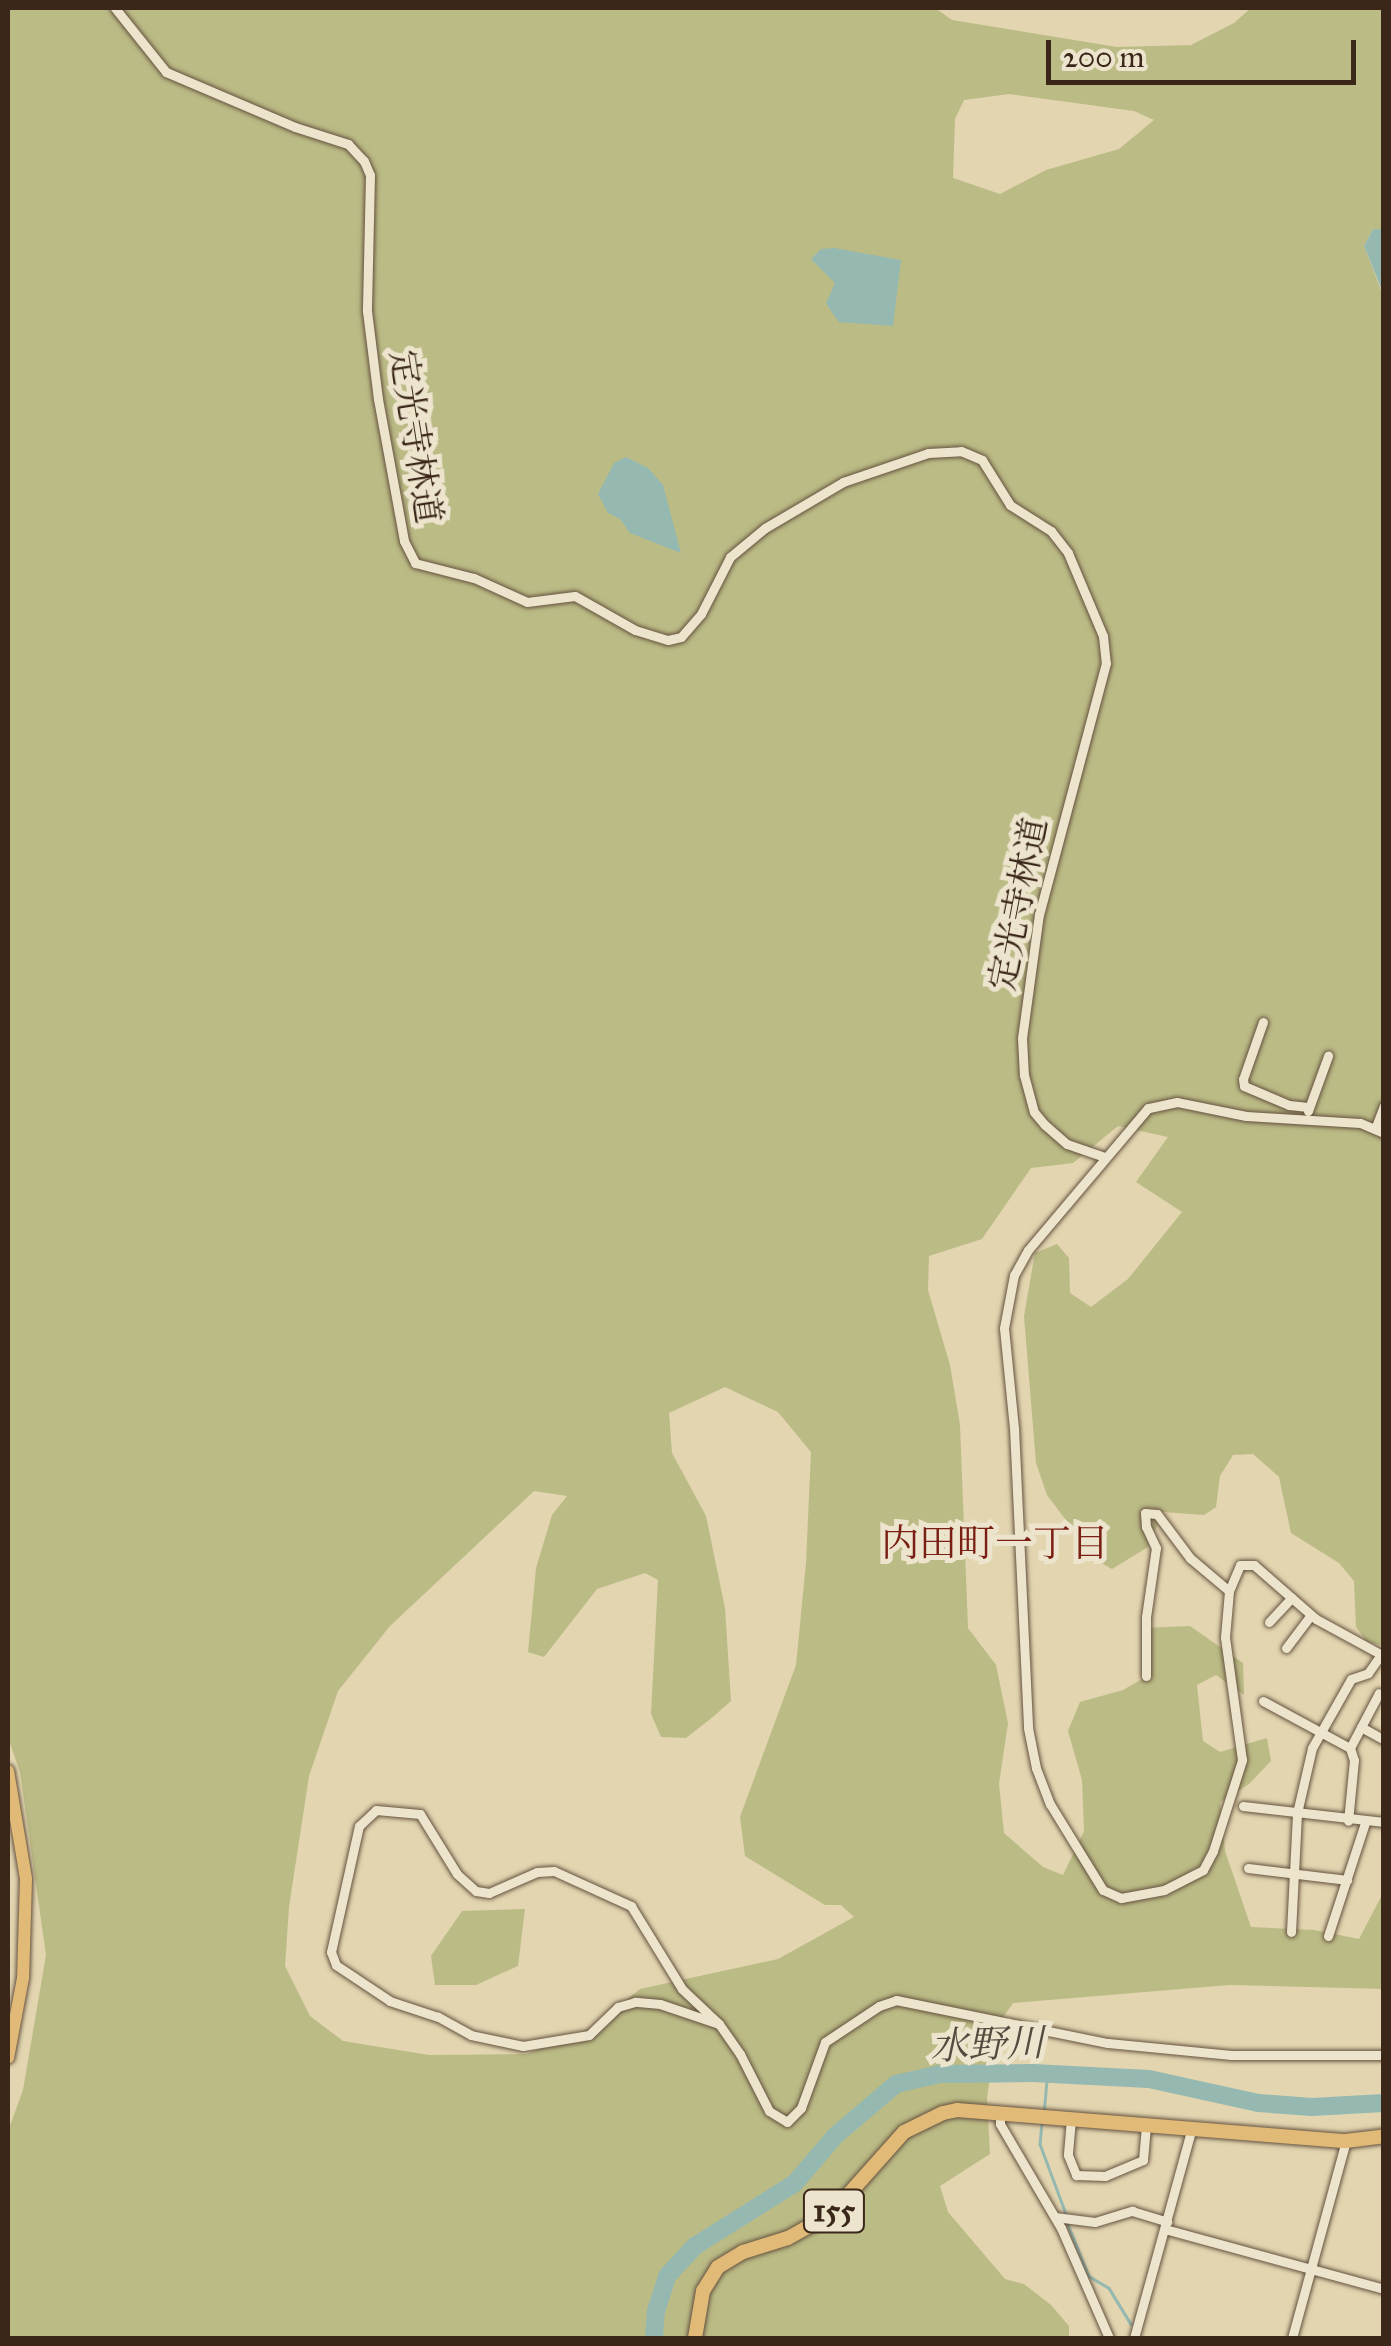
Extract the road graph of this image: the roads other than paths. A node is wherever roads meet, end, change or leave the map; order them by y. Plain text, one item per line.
1 (115, 8) edge
2 (1263, 1022) dead end
3 (1328, 1056) dead end
4 (1384, 1106) edge
5 (1308, 1107) junction
6 (1308, 1119) junction
7 (1379, 1130) edge
8 (1104, 1158) junction
9 (1229, 1591) junction
10 (1291, 1598) junction
11 (1311, 1615) junction
12 (1269, 1622) dead end
13 (1286, 1648) dead end
14 (1382, 1656) edge
15 (1146, 1676) dead end
16 (1380, 1692) dead end
17 (1263, 1700) dead end
18 (1361, 1727) junction
19 (1318, 1731) junction
20 (1384, 1740) edge
21 (1350, 1748) junction
22 (8, 1772) edge
23 (1242, 1806) dead end
24 (1297, 1812) junction
25 (1348, 1821) junction
26 (1384, 1822) edge
27 (1366, 1823) junction
28 (1248, 1868) dead end
29 (1291, 1873) junction
30 (1346, 1880) junction
31 (1290, 1932) dead end
32 (1328, 1936) dead end
33 (719, 2024) junction
34 (1384, 2055) edge
35 (8, 2058) edge
36 (1000, 2114) junction
37 (1071, 2120) junction
38 (1146, 2124) junction
39 (1192, 2128) junction
40 (1384, 2136) edge
41 (1346, 2141) junction
42 (1055, 2218) junction
43 (1166, 2225) junction
44 (1312, 2270) junction
45 (1384, 2290) edge
46 (695, 2338) edge
47 (1109, 2338) edge
48 (1134, 2338) edge
49 (1292, 2338) edge

1 - 8 street, 定光寺林道
2 - 5 street
3 - 5 street
4 - 7 street
5 - 6 street
6 - 7 street
6 - 8 street
8 - 9 street
9 - 10 street
9 - 15 street
10 - 11 street
10 - 12 street
11 - 13 street
11 - 14 street
14 - 19 street
16 - 18 street
17 - 19 street
18 - 20 street
18 - 21 street
19 - 21 street
19 - 24 street
21 - 25 street
22 - 35 main road
23 - 24 street
24 - 25 street
24 - 29 street
25 - 27 street
26 - 27 street
27 - 30 street
28 - 29 street
29 - 30 street
29 - 31 street
30 - 32 street
33 - 33 street
33 - 34 street
36 - 37 highway, 155
36 - 42 street
36 - 46 highway, 155
37 - 38 highway, 155
37 - 38 street
38 - 39 highway, 155
39 - 41 highway, 155
39 - 43 street
40 - 41 highway, 155
41 - 44 street
42 - 43 street
42 - 47 street
43 - 44 street
43 - 48 street
44 - 45 street
44 - 49 street

